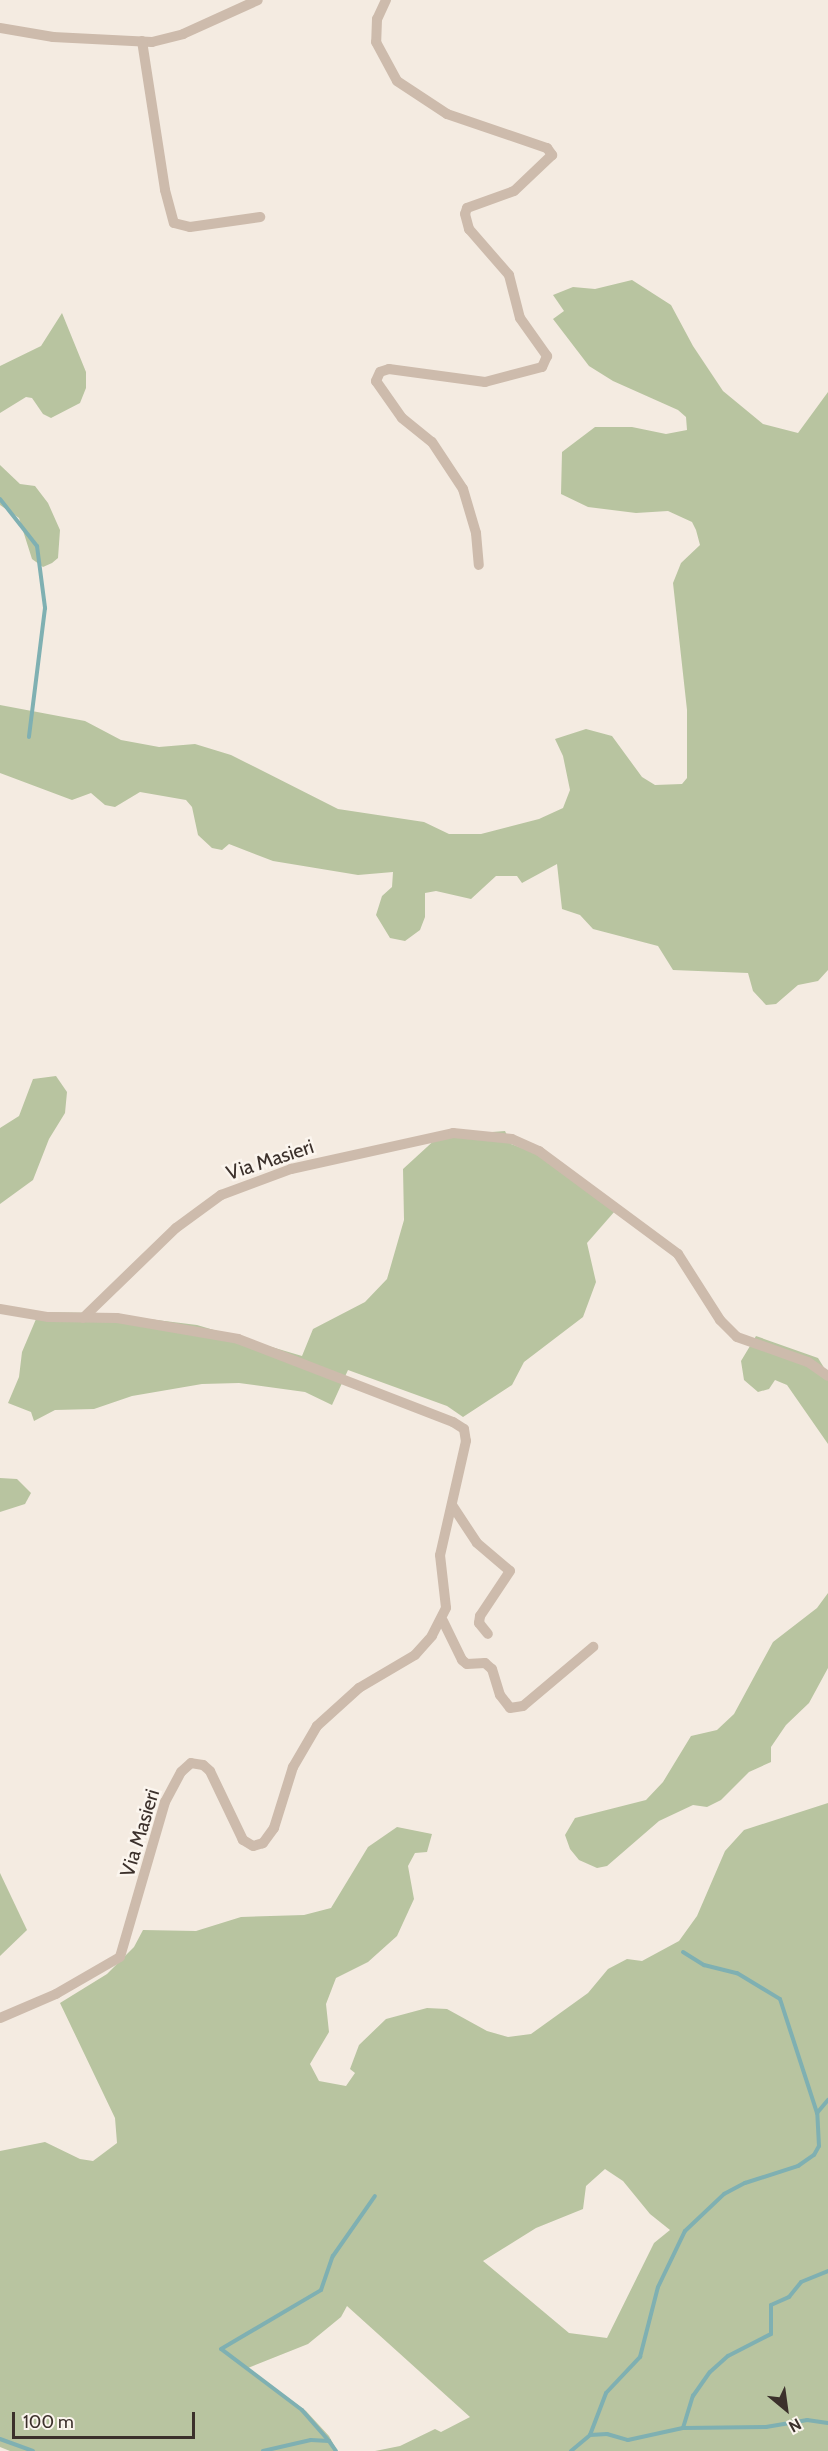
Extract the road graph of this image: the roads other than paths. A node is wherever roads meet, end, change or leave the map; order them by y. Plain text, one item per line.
1 (258, 0) edge
2 (386, 0) edge
3 (0, 28) edge
4 (142, 41) junction
5 (260, 217) dead end
6 (479, 565) dead end
7 (0, 1310) edge
8 (83, 1318) junction
9 (828, 1376) edge
10 (452, 1505) junction
11 (443, 1621) junction
12 (488, 1634) dead end
13 (594, 1647) dead end
14 (0, 2018) edge

1 - 4 street
2 - 6 street
3 - 4 street
4 - 5 street
7 - 8 street
8 - 9 street, Via Masieri
8 - 10 street
10 - 11 street
10 - 12 street
11 - 13 street
11 - 14 street, Via Masieri

